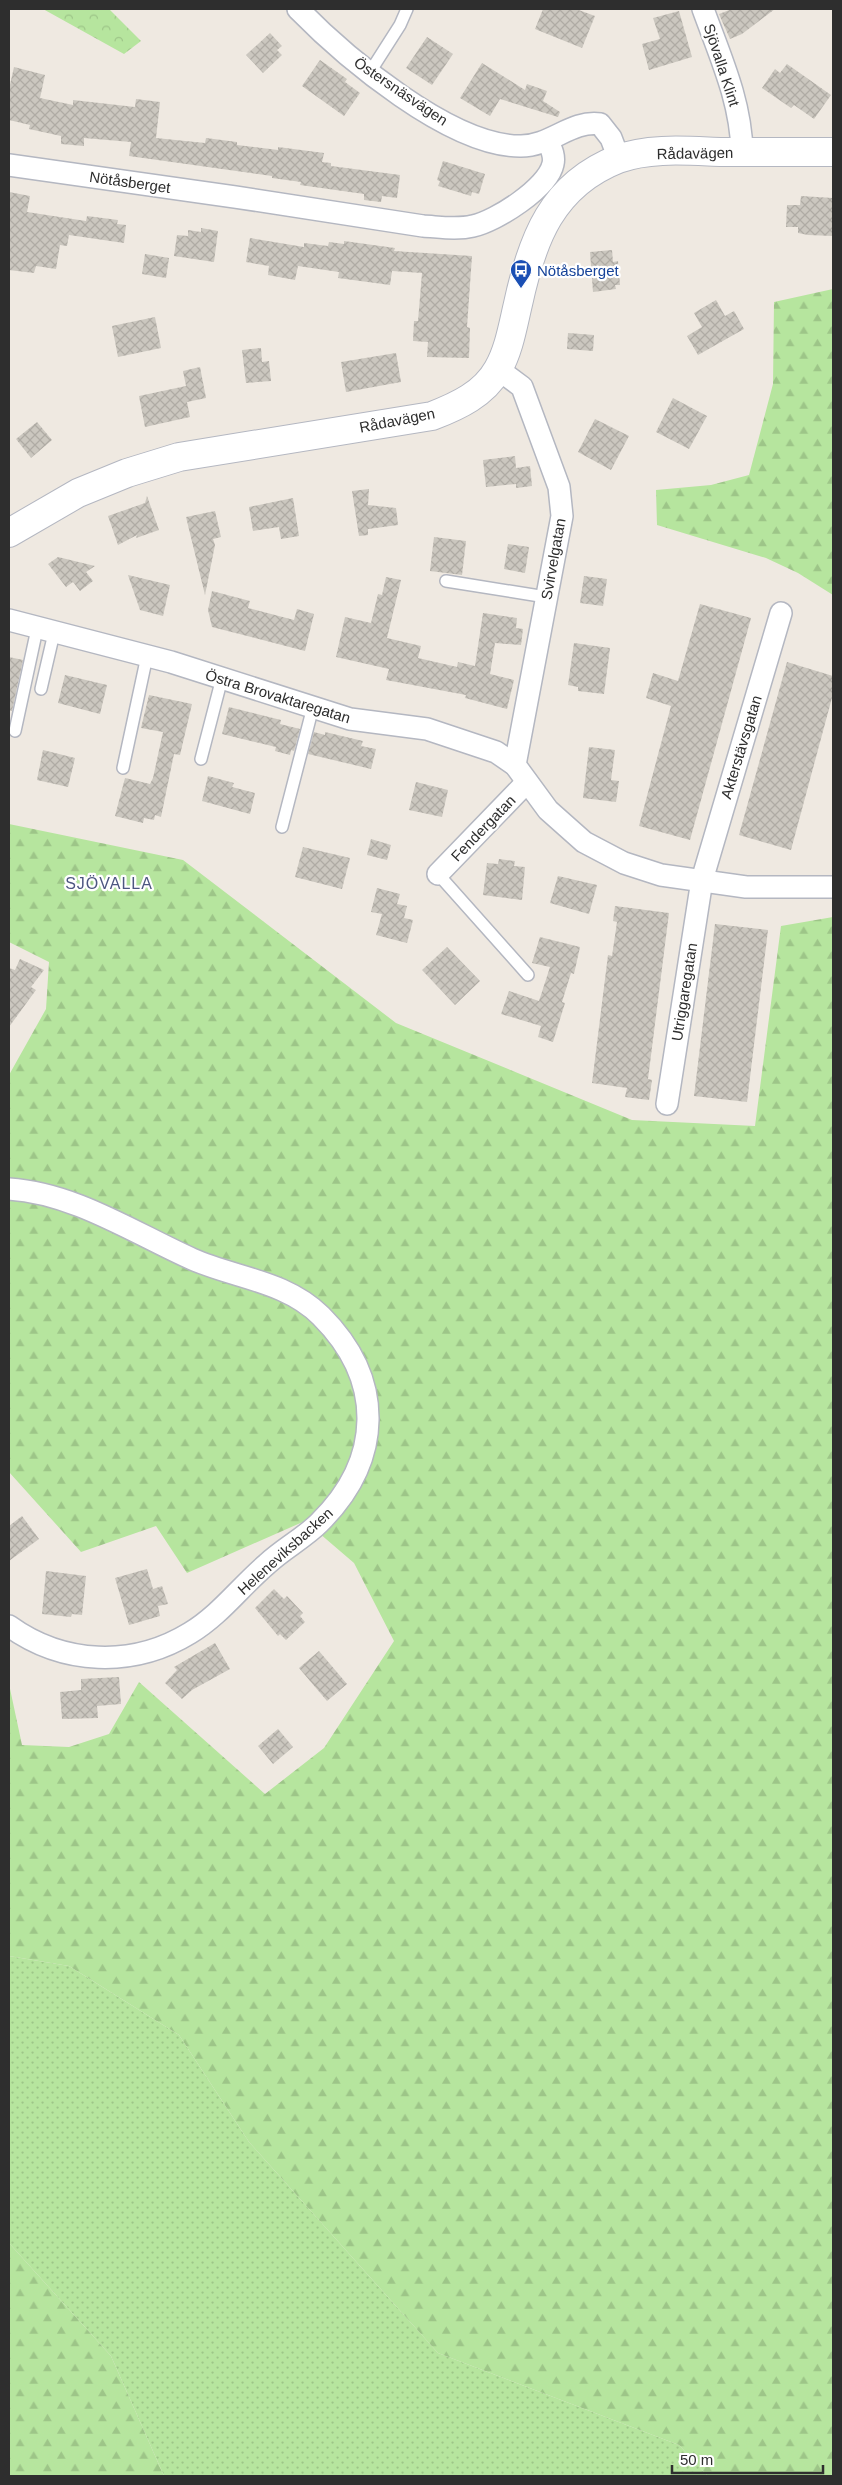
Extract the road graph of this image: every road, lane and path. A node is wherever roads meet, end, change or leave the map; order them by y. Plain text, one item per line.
1 (298, 9) edge
2 (407, 9) edge
3 (703, 9) edge
4 (370, 72) junction
5 (548, 141) junction
6 (742, 152) junction
7 (833, 152) edge
8 (619, 159) junction
9 (9, 165) edge
10 (498, 369) junction
11 (9, 533) edge
12 (446, 582) dead end
13 (546, 598) junction
14 (781, 613) dead end
15 (9, 620) edge
16 (46, 631) junction
17 (147, 656) junction
18 (222, 678) junction
19 (41, 689) dead end
20 (312, 707) junction
21 (14, 731) dead end
22 (201, 759) dead end
23 (123, 768) dead end
24 (521, 773) junction
25 (282, 827) dead end
26 (438, 874) joint
27 (702, 880) junction
28 (833, 887) edge
29 (528, 975) dead end
30 (667, 1104) dead end
31 (9, 1189) edge
32 (9, 1626) edge

1 - 4 street, Östersnäsvägen
2 - 4 lane
3 - 6 street, Sjövalla Klint
4 - 5 street, Östersnäsvägen
5 - 8 street
5 - 9 street, Nötåsberget
6 - 7 street, Rådavägen
6 - 8 street, Rådavägen
8 - 10 street, Rådavägen
10 - 11 street, Rådavägen
10 - 13 street, Svirvelgatan
12 - 13 lane
13 - 24 street, Svirvelgatan
14 - 27 street, Akterstävsgatan
15 - 16 street, Östra Brovaktaregatan
16 - 17 street, Östra Brovaktaregatan
16 - 19 lane
16 - 21 lane
17 - 18 street, Östra Brovaktaregatan
17 - 23 lane
18 - 20 street, Östra Brovaktaregatan
18 - 22 lane
20 - 24 street, Östra Brovaktaregatan
20 - 25 lane
24 - 26 street, Fendergatan
24 - 27 street, Östra Brovaktaregatan
26 - 29 lane
27 - 28 street, Östra Brovaktaregatan
27 - 30 street, Utriggaregatan
31 - 32 street, Heleneviksbacken

